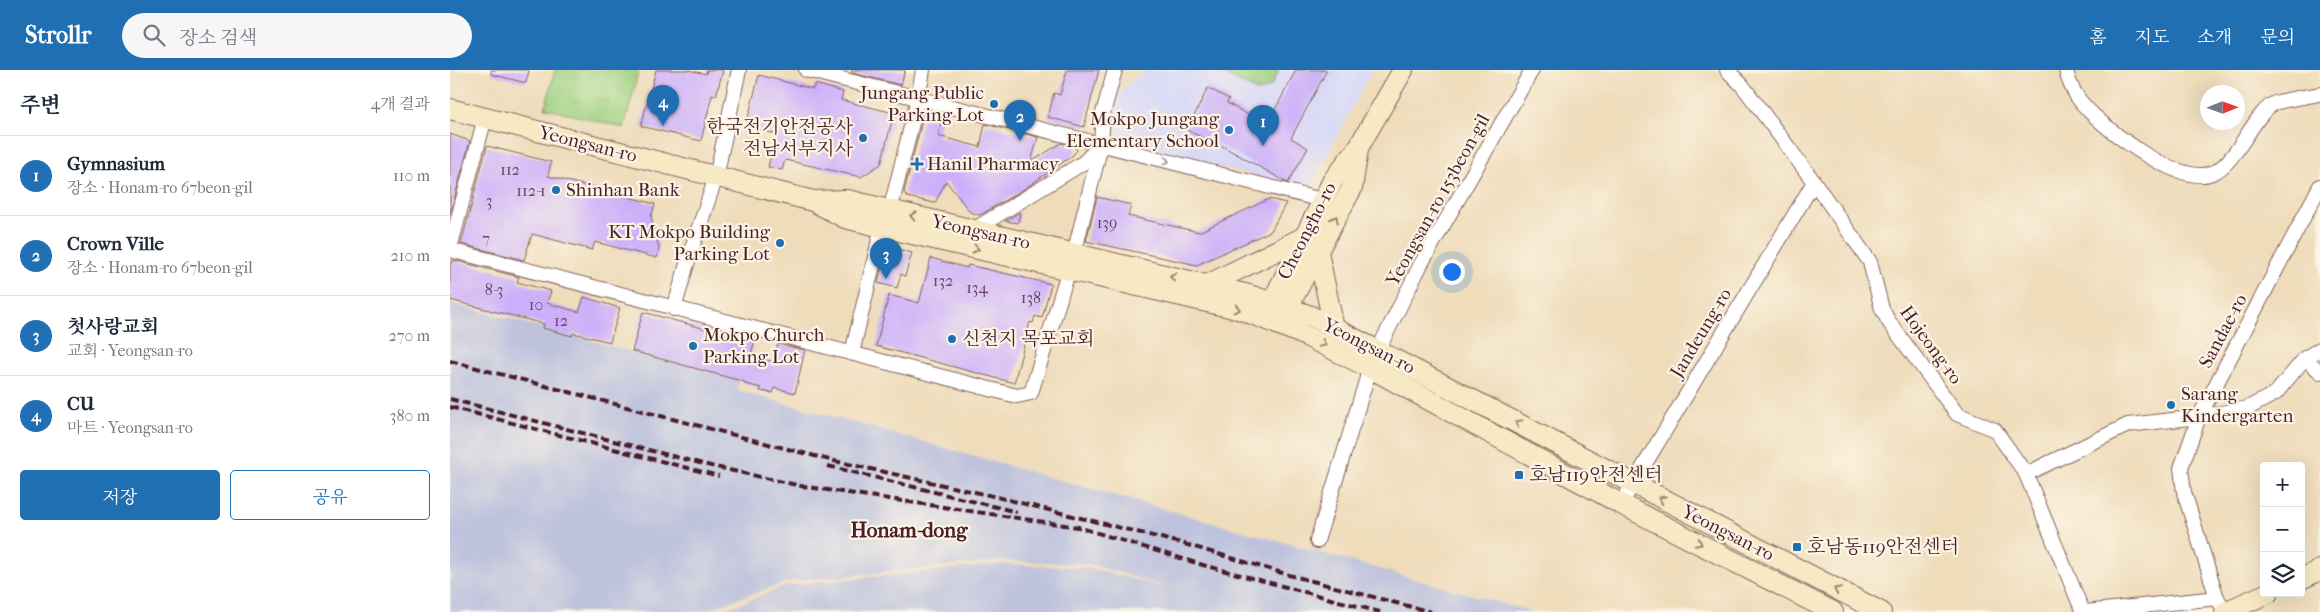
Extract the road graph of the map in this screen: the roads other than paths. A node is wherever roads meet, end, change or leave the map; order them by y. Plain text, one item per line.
1 (739, 70) edge
2 (806, 70) edge
3 (923, 70) edge
4 (1115, 70) edge
5 (1403, 70) edge
6 (1532, 70) edge
7 (1727, 70) edge
8 (2066, 70) edge
9 (2320, 94) edge
10 (918, 98) junction
11 (450, 109) edge
12 (485, 118) junction
13 (1102, 145) junction
14 (1358, 148) junction
15 (716, 177) junction
16 (1814, 182) junction
17 (2320, 186) edge
18 (1322, 200) junction
19 (886, 219) junction
20 (973, 230) junction
21 (1304, 237) junction
22 (450, 249) edge
23 (1318, 252) junction
24 (1072, 262) junction
25 (1208, 285) junction
26 (674, 309) junction
27 (1275, 314) junction
28 (1334, 328) junction
29 (2320, 349) edge
30 (852, 353) junction
31 (2305, 358) junction
32 (1374, 359) junction
33 (2320, 372) edge
34 (2199, 418) junction
35 (2026, 474) junction
36 (1632, 483) junction
37 (1621, 504) junction
38 (1317, 541) dead end
39 (2320, 570) edge
40 (2305, 577) edge
41 (2260, 596) edge
42 (2224, 608) edge
43 (1833, 612) edge
44 (1881, 612) edge
45 (2084, 612) edge

1 - 15 street
2 - 10 street
3 - 10 street
4 - 13 street
5 - 14 street, Cheongho-ro
6 - 32 street, Yeongsan-ro 153beon-gil
7 - 16 street, Hojeong-ro
8 - 9 street
10 - 13 street
10 - 19 street
11 - 12 street, Yeongsan-ro
12 - 15 street, Yeongsan-ro
12 - 22 street
13 -> 18 street
13 - 20 street
13 - 24 street
14 - 18 street, Cheongho-ro
23 -> 14 street, Cheongho-ro
15 - 19 street, Yeongsan-ro
15 - 26 street
16 - 35 street, Hojeong-ro
16 - 36 street, Jandeung-ro
17 - 34 street, Sandae-ro
18 - 21 street, Cheongho-ro
20 -> 19 street, Yeongsan-ro
19 -> 24 street, Yeongsan-ro
19 - 30 street
20 - 24 street, Yeongsan-ro
21 - 25 street
21 - 27 street, Cheongho-ro
22 - 26 street
23 - 27 street, Cheongho-ro
23 - 28 street
25 -> 24 street, Yeongsan-ro
24 -> 27 street, Yeongsan-ro
24 - 30 street
25 - 27 street, Yeongsan-ro
26 - 30 street
27 - 28 street, Yeongsan-ro
27 -> 32 street, Yeongsan-ro
28 - 32 street, Yeongsan-ro
29 - 31 street
31 - 33 street
31 - 34 street
36 -> 32 street, Yeongsan-ro
32 - 37 street, Yeongsan-ro
32 - 38 street, Yeongsan-ro 153beon-gil
34 - 35 street
34 - 42 street, Sandae-ro
35 - 45 street, Hojeong-ro
36 - 37 street, Jandeung-ro
44 -> 36 street, Yeongsan-ro
37 -> 43 street, Yeongsan-ro
39 - 40 street
41 - 42 street
42 - 45 street

